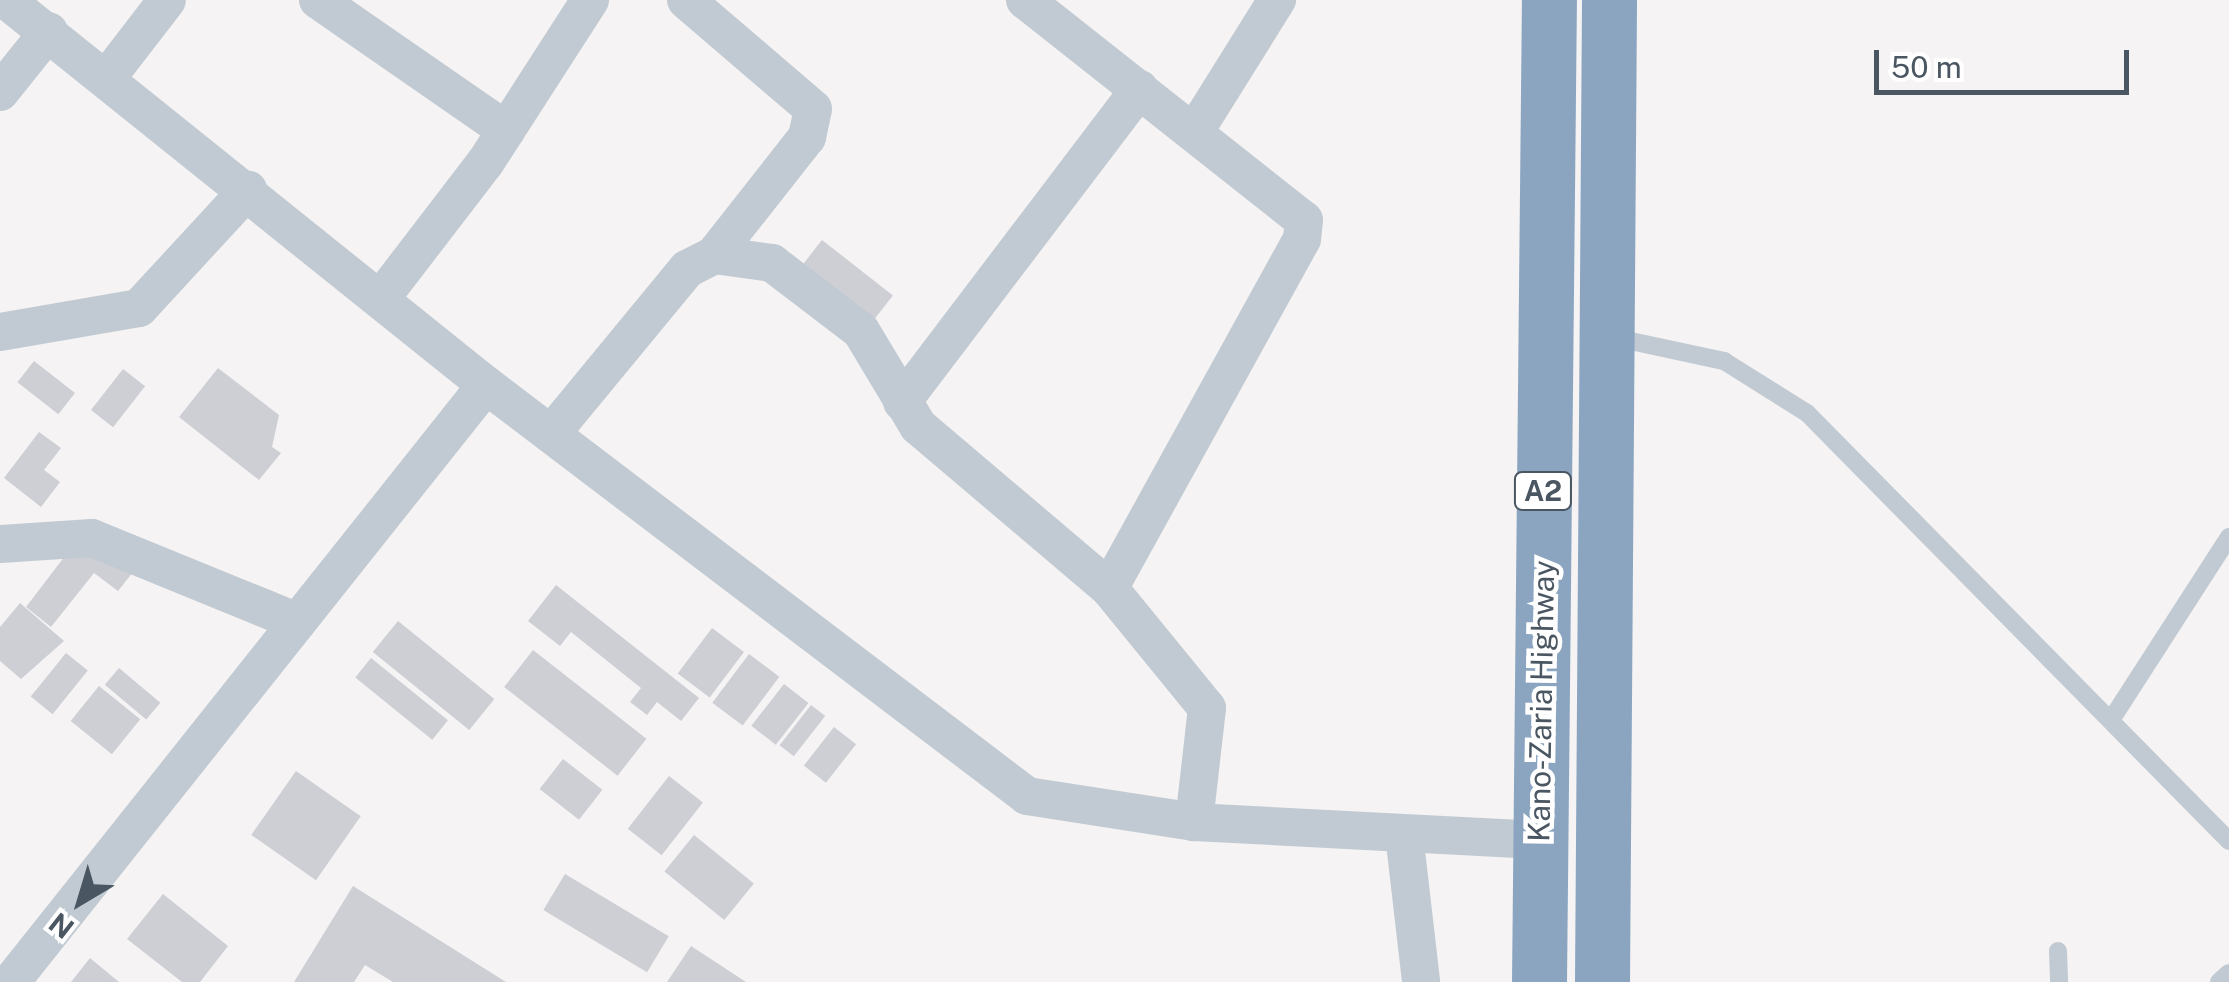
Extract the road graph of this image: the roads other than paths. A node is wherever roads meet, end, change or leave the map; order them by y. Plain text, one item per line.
1 (6, 0) edge
2 (167, 0) edge
3 (318, 0) edge
4 (590, 0) edge
5 (686, 0) edge
6 (1025, 0) edge
7 (1277, 0) edge
8 (1548, 0) edge
9 (1609, 0) edge
10 (49, 32) junction
11 (107, 78) junction
12 (1140, 90) junction
13 (0, 92) edge
14 (506, 130) junction
15 (1195, 131) junction
16 (248, 190) junction
17 (714, 255) junction
18 (382, 297) junction
19 (0, 332) edge
20 (1607, 336) junction
21 (486, 385) junction
22 (902, 402) junction
23 (550, 434) junction
24 (2229, 537) edge
25 (0, 544) edge
26 (1109, 588) junction
27 (298, 622) junction
28 (2111, 720) junction
29 (1194, 822) junction
30 (1404, 834) junction
31 (1540, 840) junction
32 (2229, 841) edge
33 (2058, 951) dead end
34 (2229, 973) edge
35 (11, 982) edge
36 (1420, 982) edge
37 (1539, 982) edge
38 (1602, 982) edge
39 (2059, 982) edge
40 (2219, 982) edge

1 - 10 street
2 - 11 street
3 - 14 street
4 - 14 street
5 - 17 street
6 - 12 street
7 - 15 street
8 - 31 highway, Kano-Zaria Highway / A2
9 - 20 highway, Kano-Zaria Highway / A2
10 - 11 street
10 - 13 street
11 - 16 street
12 - 15 street
12 - 22 street
14 - 18 street
15 - 26 street
16 - 18 street
16 - 19 street
17 - 22 street
17 - 23 street
18 - 21 street
20 - 28 lane
20 - 38 highway, Kano-Zaria Highway / A2
21 - 23 street
21 - 27 street
22 - 26 street
23 - 29 street
24 - 28 lane
25 - 27 street
26 - 29 street
27 - 35 street
28 - 32 lane
29 - 30 street
30 - 31 street
30 - 36 street
31 - 37 highway, Kano-Zaria Highway / A2
33 - 39 lane
34 - 40 lane

